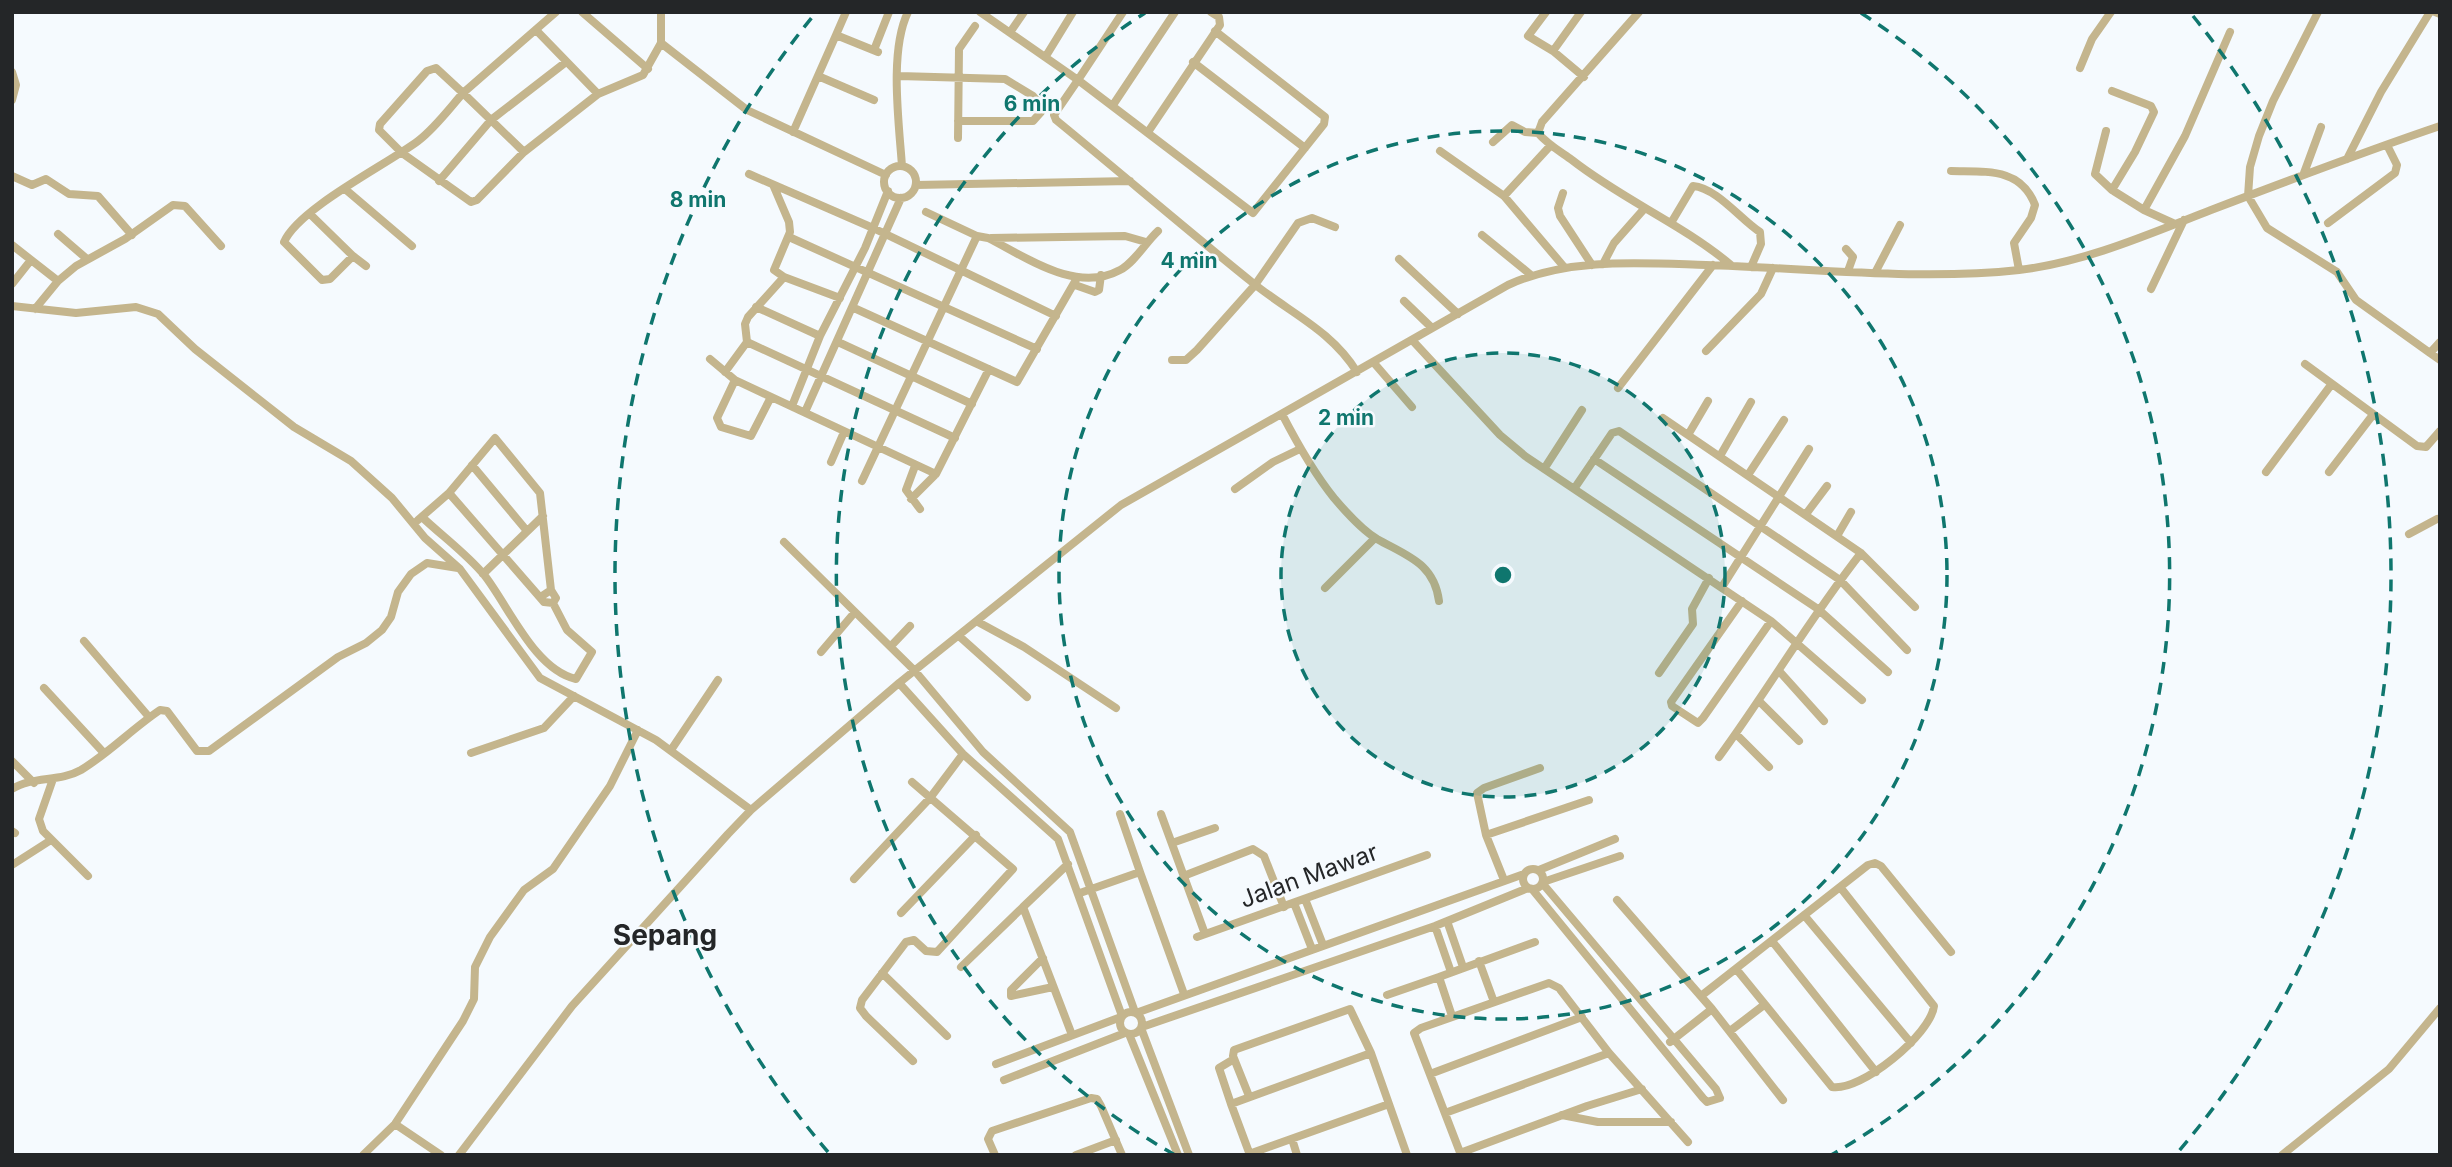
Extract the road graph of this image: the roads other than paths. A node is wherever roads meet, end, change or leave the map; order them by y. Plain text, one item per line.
1 (556, 12) edge
2 (582, 12) edge
3 (661, 12) edge
4 (846, 12) edge
5 (889, 12) edge
6 (908, 12) edge
7 (981, 12) edge
8 (1024, 12) edge
9 (1073, 12) edge
10 (1122, 12) edge
11 (1175, 12) edge
12 (1211, 12) edge
13 (1546, 12) edge
14 (1581, 12) edge
15 (1639, 12) edge
16 (2111, 12) edge
17 (2318, 12) edge
18 (2430, 12) edge
19 (975, 26) dead end
20 (536, 30) junction
21 (1011, 31) junction
22 (1215, 32) junction
23 (2230, 32) dead end
24 (836, 35) junction
25 (664, 45) junction
26 (1553, 51) junction
27 (1046, 56) junction
28 (566, 62) junction
29 (1193, 62) junction
30 (2080, 68) dead end
31 (648, 69) junction
32 (12, 72) edge
33 (818, 76) junction
34 (899, 76) junction
35 (1584, 76) junction
36 (958, 78) junction
37 (1078, 80) junction
38 (2112, 91) dead end
39 (463, 93) junction
40 (598, 94) junction
41 (12, 100) edge
42 (874, 100) dead end
43 (1113, 105) junction
44 (491, 120) junction
45 (958, 121) junction
46 (2440, 126) edge
47 (2321, 127) dead end
48 (2106, 131) dead end
49 (793, 132) junction
50 (1148, 132) junction
51 (1538, 133) junction
52 (958, 138) dead end
53 (1493, 142) dead end
54 (1551, 145) junction
55 (2387, 145) junction
56 (1305, 148) junction
57 (1440, 151) dead end
58 (524, 152) junction
59 (402, 153) junction
60 (2347, 159) junction
61 (902, 166) junction
62 (1951, 171) dead end
63 (2304, 173) junction
64 (749, 174) dead end
65 (12, 176) edge
66 (886, 176) junction
67 (439, 181) junction
68 (1131, 181) junction
69 (916, 185) junction
70 (774, 187) junction
71 (345, 189) junction
72 (2112, 190) junction
73 (888, 191) junction
74 (1563, 193) dead end
75 (2248, 196) junction
76 (1504, 197) junction
77 (901, 198) junction
78 (1644, 209) junction
79 (2144, 210) junction
80 (926, 212) dead end
81 (310, 214) junction
82 (2180, 222) junction
83 (1671, 223) junction
84 (2328, 223) dead end
85 (1900, 225) dead end
86 (1335, 227) dead end
87 (873, 228) junction
88 (1158, 231) dead end
89 (58, 234) dead end
90 (885, 234) junction
91 (132, 235) junction
92 (1482, 235) dead end
93 (977, 236) junction
94 (789, 237) junction
95 (988, 238) junction
96 (1146, 242) junction
97 (12, 245) edge
98 (221, 246) dead end
99 (412, 246) dead end
100 (1846, 249) dead end
101 (352, 256) junction
102 (87, 259) junction
103 (1399, 259) dead end
104 (31, 260) junction
105 (1603, 264) junction
106 (1592, 265) junction
107 (1713, 265) junction
108 (1731, 265) junction
109 (366, 266) dead end
110 (856, 267) junction
111 (1751, 267) junction
112 (961, 268) junction
113 (1565, 268) junction
114 (1773, 268) junction
115 (2019, 270) junction
116 (1849, 271) junction
117 (1875, 271) junction
118 (870, 273) junction
119 (1101, 275) junction
120 (1531, 275) junction
121 (784, 277) junction
122 (58, 281) junction
123 (1076, 282) junction
124 (12, 284) edge
125 (1255, 285) junction
126 (2151, 289) dead end
127 (840, 298) junction
128 (1404, 301) dead end
129 (12, 306) edge
130 (943, 306) junction
131 (756, 307) junction
132 (853, 308) junction
133 (35, 309) junction
134 (1458, 314) junction
135 (1056, 316) junction
136 (1432, 328) junction
137 (820, 336) junction
138 (926, 340) junction
139 (1413, 341) junction
140 (747, 342) junction
141 (838, 342) junction
142 (2440, 342) edge
143 (1037, 349) junction
144 (1706, 351) dead end
145 (2430, 353) junction
146 (710, 359) dead end
147 (1172, 360) dead end
148 (2440, 360) edge
149 (1374, 363) junction
150 (2305, 364) dead end
151 (989, 369) junction
152 (807, 370) junction
153 (725, 372) junction
154 (1357, 372) junction
155 (909, 375) junction
156 (822, 377) junction
157 (734, 380) junction
158 (2331, 385) junction
159 (1618, 388) dead end
160 (771, 397) junction
161 (1708, 401) dead end
162 (1751, 402) dead end
163 (972, 404) junction
164 (792, 406) junction
165 (1412, 407) dead end
166 (893, 410) junction
167 (1582, 410) dead end
168 (805, 412) junction
169 (1282, 414) junction
170 (2372, 416) junction
171 (1663, 418) dead end
172 (1784, 420) dead end
173 (2440, 431) edge
174 (844, 432) junction
175 (1688, 435) junction
176 (955, 438) junction
177 (877, 447) junction
178 (1300, 449) junction
179 (1809, 449) dead end
180 (1720, 456) junction
181 (1594, 459) junction
182 (831, 462) dead end
183 (472, 466) junction
184 (915, 466) junction
185 (1544, 469) junction
186 (2266, 472) dead end
187 (2329, 472) dead end
188 (936, 474) junction
189 (1748, 475) junction
190 (862, 481) dead end
191 (1827, 486) dead end
192 (1234, 489) dead end
193 (1574, 489) junction
194 (449, 493) junction
195 (1780, 498) junction
196 (911, 499) junction
197 (920, 509) dead end
198 (1851, 512) dead end
199 (1806, 514) junction
200 (543, 516) junction
201 (422, 517) junction
202 (2439, 520) edge
203 (412, 523) junction
204 (1761, 528) junction
205 (527, 531) junction
206 (2409, 534) dead end
207 (1837, 536) junction
208 (1375, 538) junction
209 (784, 542) dead end
210 (1861, 553) junction
211 (504, 554) junction
212 (1741, 558) junction
213 (460, 569) junction
214 (484, 575) junction
215 (1709, 578) junction
216 (1840, 580) junction
217 (1722, 587) junction
218 (1325, 588) dead end
219 (551, 590) junction
220 (542, 596) junction
221 (1438, 601) dead end
222 (1742, 601) junction
223 (553, 603) junction
224 (1915, 607) dead end
225 (1818, 609) junction
226 (855, 612) junction
227 (1771, 621) junction
228 (978, 622) junction
229 (910, 626) dead end
230 (959, 636) junction
231 (84, 641) dead end
232 (1799, 642) junction
233 (891, 646) junction
234 (1907, 650) dead end
235 (821, 652) dead end
236 (915, 671) junction
237 (1779, 671) junction
238 (1888, 672) dead end
239 (1659, 673) dead end
240 (718, 680) dead end
241 (899, 683) junction
242 (44, 688) dead end
243 (574, 696) junction
244 (1027, 697) dead end
245 (1862, 700) dead end
246 (1759, 701) junction
247 (941, 706) junction
248 (1116, 709) dead end
249 (928, 715) junction
250 (149, 718) junction
251 (1824, 720) dead end
252 (961, 729) junction
253 (638, 730) junction
254 (1736, 734) junction
255 (949, 739) junction
256 (1799, 741) dead end
257 (671, 750) junction
258 (103, 752) junction
259 (471, 753) dead end
260 (963, 754) junction
261 (1719, 757) dead end
262 (12, 761) edge
263 (1769, 767) dead end
264 (1540, 768) dead end
265 (53, 779) junction
266 (912, 782) dead end
267 (34, 783) junction
268 (12, 789) edge
269 (930, 798) junction
270 (1589, 800) dead end
271 (1039, 804) junction
272 (751, 810) junction
273 (1030, 814) junction
274 (1120, 814) dead end
275 (1161, 814) dead end
276 (1215, 828) dead end
277 (976, 835) junction
278 (1486, 835) junction
279 (1615, 839) dead end
280 (51, 840) junction
281 (1172, 843) junction
282 (1427, 855) dead end
283 (1620, 856) dead end
284 (1068, 864) junction
285 (12, 865) edge
286 (1539, 870) junction
287 (1140, 872) junction
288 (1524, 874) junction
289 (1185, 875) junction
290 (88, 876) dead end
291 (855, 879) dead end
292 (1504, 880) junction
293 (1543, 883) junction
294 (1840, 887) junction
295 (1530, 889) junction
296 (1093, 890) junction
297 (1080, 894) junction
298 (1305, 898) junction
299 (1617, 900) dead end
300 (1294, 903) junction
301 (1023, 907) junction
302 (1283, 907) junction
303 (901, 914) dead end
304 (1804, 915) junction
305 (1447, 921) junction
306 (1435, 926) junction
307 (1535, 942) dead end
308 (1772, 942) junction
309 (1323, 945) junction
310 (1312, 949) junction
311 (1951, 952) dead end
312 (1043, 958) junction
313 (1479, 961) junction
314 (961, 967) dead end
315 (1463, 967) junction
316 (1737, 970) junction
317 (1451, 972) junction
318 (882, 973) junction
319 (1439, 977) junction
320 (1053, 987) junction
321 (1184, 994) junction
322 (1387, 995) dead end
323 (1701, 996) junction
324 (1494, 1002) junction
325 (1764, 1005) junction
326 (2440, 1008) edge
327 (1712, 1009) junction
328 (1135, 1013) junction
329 (1121, 1016) junction
330 (1452, 1016) junction
331 (1582, 1017) junction
332 (1142, 1028) junction
333 (1730, 1031) junction
334 (1127, 1034) junction
335 (1072, 1035) junction
336 (947, 1036) dead end
337 (1674, 1039) junction
338 (1910, 1043) junction
339 (1663, 1047) junction
340 (1371, 1053) junction
341 (1609, 1053) junction
342 (1234, 1059) junction
343 (913, 1061) dead end
344 (996, 1063) dead end
345 (1876, 1072) junction
346 (1430, 1074) junction
347 (1004, 1080) dead end
348 (1642, 1089) junction
349 (1249, 1096) junction
350 (1783, 1100) dead end
351 (1231, 1104) junction
352 (1389, 1104) junction
353 (1445, 1113) junction
354 (1562, 1115) junction
355 (1671, 1122) junction
356 (395, 1124) junction
357 (1292, 1139) junction
358 (1116, 1140) junction
359 (1688, 1142) dead end
360 (1250, 1154) edge
361 (1461, 1154) edge
362 (363, 1155) edge
363 (441, 1155) edge
364 (459, 1155) edge
365 (995, 1155) edge
366 (1076, 1155) edge
367 (1122, 1155) edge
368 (1178, 1155) edge
369 (1189, 1155) edge
370 (1297, 1155) edge
371 (1407, 1155) edge
372 (2282, 1155) edge

1 - 20 street
2 - 31 street
3 - 25 street
4 - 24 street
5 - 24 street
6 - 34 street
7 - 21 street
8 - 21 street
9 - 27 street
10 - 37 street
11 - 43 street
12 - 22 street
13 - 26 street
14 - 26 street
15 - 35 street
16 - 30 street
17 - 75 street
18 - 60 street
19 - 36 street
20 - 28 street
20 - 39 street
21 - 27 street
22 - 29 street
22 - 56 street
23 - 79 street
24 - 33 street
25 - 31 street
25 - 49 street
26 - 35 street
27 - 37 street
28 - 40 street
28 - 44 street
29 - 50 street
29 - 56 street
31 - 40 street
32 - 41 street
33 - 42 street
33 - 49 street
34 - 36 street
34 - 61 street
35 - 51 street
36 - 45 street
36 - 45 street
37 - 43 street
37 - 68 street
38 - 72 street
39 - 44 street
39 - 59 street
39 - 59 street
40 - 58 street
43 - 50 street
44 - 58 street
44 - 67 street
45 - 52 street
46 - 55 street
47 - 63 street
48 - 72 street
49 - 66 street
50 - 56 street
51 - 53 street
51 - 54 street
54 - 76 street
54 - 78 street
55 - 60 street
55 - 84 street
57 - 76 street
58 - 67 street
59 - 67 street
59 - 71 street
60 - 63 street
61 - 66 street
61 - 69 street
62 - 115 street
63 - 75 street
64 - 70 street
65 - 91 street
66 - 73 street
68 - 69 street
68 - 125 street
69 - 77 street
70 - 87 street
70 - 94 street
71 - 81 street
71 - 99 street
72 - 79 street
73 - 77 street
73 - 87 street
74 - 106 street
75 - 82 street
75 - 145 street
76 - 113 street
77 - 90 street
78 - 83 street
78 - 105 street
79 - 82 street
80 - 93 street
81 - 101 street
81 - 101 street
82 - 115 street
82 - 126 street
83 - 108 street
83 - 111 street
85 - 117 street
86 - 125 street
87 - 90 street
87 - 110 street
88 - 96 street
89 - 102 street
90 - 112 street
90 - 118 street
91 - 98 street
91 - 102 street
92 - 120 street
93 - 95 street
93 - 112 street
94 - 110 street
94 - 121 street
95 - 96 street
95 - 123 street
96 - 119 street
97 - 104 street
100 - 116 street
101 - 109 street
102 - 122 street
103 - 134 street
104 - 122 street
104 - 124 street
105 - 106 street
105 - 107 street
106 - 113 street
107 - 108 street
107 - 159 street
108 - 111 street
110 - 118 street
110 - 127 street
111 - 114 street
112 - 130 street
112 - 135 street
113 - 120 street
114 - 116 street
114 - 144 street
115 - 117 street
116 - 117 street
118 - 130 street
118 - 132 street
119 - 123 street
119 - 123 street
120 - 134 street
121 - 127 street
121 - 131 street
122 - 133 street
123 - 135 street
125 - 147 street
125 - 154 street
127 - 137 street
128 - 136 street
129 - 133 street
130 - 138 street
130 - 143 street
131 - 137 street
131 - 140 street
132 - 138 street
132 - 141 street
133 - 203 street
134 - 136 street
135 - 143 street
136 - 139 street
137 - 152 street
138 - 151 street
138 - 155 street
139 - 149 street
139 - 185 street
140 - 152 street
140 - 153 street
141 - 155 street
141 - 156 street
142 - 145 street
143 - 151 street
145 - 148 street
146 - 153 street
149 - 154 street
149 - 165 street
150 - 158 street
151 - 163 street
152 - 156 street
152 - 164 street
153 - 157 street
154 - 169 street
155 - 163 street
155 - 166 street
156 - 166 street
156 - 168 street
157 - 160 street
157 - 160 street
158 - 170 street
158 - 186 street
160 - 164 street
161 - 175 street
162 - 180 street
163 - 176 street
164 - 168 street
166 - 176 street
166 - 177 street
167 - 185 street
168 - 174 street
169 - 178 street
169 - 228 street
170 - 173 street
170 - 187 street
171 - 175 street
172 - 189 street
174 - 177 street
174 - 182 street
175 - 180 street
176 - 188 street
177 - 184 street
177 - 190 street
178 - 192 street
178 - 208 street
179 - 195 street
180 - 189 street
181 - 193 street
181 - 204 street
181 - 212 street
183 - 194 street
183 - 200 street
183 - 205 street
184 - 188 street
184 - 196 street
185 - 193 street
188 - 196 street
189 - 195 street
191 - 199 street
193 - 215 street
194 - 201 street
194 - 211 street
195 - 199 street
195 - 204 street
196 - 197 street
198 - 207 street
199 - 207 street
200 - 205 street
200 - 219 street
201 - 203 street
201 - 214 street
202 - 206 street
203 - 213 street
204 - 212 street
204 - 216 street
205 - 211 street
207 - 210 street
208 - 218 street
208 - 221 street
209 - 226 street
210 - 216 street
210 - 224 street
211 - 214 street
211 - 220 street
212 - 217 street
212 - 225 street
213 - 243 street
213 - 250 street
214 - 223 street
215 - 217 street
215 - 239 street
216 - 225 street
216 - 234 street
217 - 222 street
219 - 220 street
219 - 223 street
220 - 223 street
222 - 227 street
222 - 227 street
225 - 232 street
225 - 238 street
226 - 233 street
226 - 235 street
227 - 232 street
228 - 230 street
228 - 248 street
229 - 233 street
230 - 236 street
230 - 244 street
231 - 250 street
232 - 237 street
232 - 245 street
233 - 236 street
236 - 241 street
236 - 247 street
237 - 246 street
237 - 251 street
240 - 257 street
241 - 249 street
241 - 272 street
242 - 258 street
243 - 253 street
243 - 259 street
246 - 254 street
246 - 256 street
247 - 249 street
247 - 252 street
249 - 255 street
250 - 258 street
252 - 255 street
252 - 271 street
253 - 257 street
253 - 356 street
254 - 261 street
254 - 263 street
255 - 260 street
257 - 272 street
258 - 265 street
260 - 269 street
260 - 273 street
262 - 267 street
264 - 278 street
265 - 267 street
265 - 280 street
266 - 269 street
267 - 268 street
269 - 277 street
269 - 291 street
270 - 278 street
271 - 273 street
271 - 296 street
272 - 364 street
273 - 284 street
274 - 287 street
275 - 281 street
276 - 281 street
277 - 303 street
277 - 318 street
278 - 292 street
279 - 286 street
280 - 285 street
280 - 290 street
281 - 289 street
282 - 298 street, Jalan Mawar
283 - 293 street
284 - 297 street
284 - 301 street
286 - 288 street
286 - 293 street
287 - 296 street
287 - 321 street
288 - 292 street
288 - 295 street
289 - 302 street
289 - 302 street, Jalan Mawar
292 - 309 street
293 - 295 street
293 - 337 street
294 - 304 street
294 - 311 street
294 - 338 street
295 - 305 street
295 - 339 street
296 - 297 street
296 - 328 street
297 - 329 street
298 - 300 street, Jalan Mawar
298 - 309 street
299 - 323 street
300 - 302 street, Jalan Mawar
300 - 310 street
301 - 312 street
301 - 314 street
304 - 308 street
304 - 338 street
305 - 306 street
305 - 315 street
306 - 317 street
306 - 332 street
307 - 313 street
308 - 316 street
308 - 345 street
309 - 310 street
310 - 321 street
312 - 320 street
312 - 320 street
313 - 315 street
313 - 324 street
315 - 317 street
316 - 323 street
316 - 325 street
317 - 319 street
318 - 336 street
318 - 343 street
319 - 322 street
319 - 330 street
320 - 335 street
321 - 328 street
323 - 327 street
324 - 330 street
324 - 331 street
325 - 333 street
325 - 345 street
326 - 372 street
327 - 333 street
327 - 337 street
328 - 329 street
328 - 332 street
329 - 334 street
329 - 335 street
330 - 346 street
331 - 341 street
331 - 346 street
332 - 334 street
332 - 369 street
333 - 350 street
334 - 347 street
334 - 368 street
335 - 344 street
337 - 339 street
337 - 339 street
338 - 345 street
340 - 342 street
340 - 349 street
340 - 352 street
341 - 348 street
341 - 353 street
342 - 349 street
342 - 351 street
346 - 353 street
348 - 354 street
348 - 355 street
349 - 351 street
351 - 360 street
352 - 357 street
352 - 371 street
353 - 361 street
354 - 355 street
354 - 361 street
355 - 359 street
356 - 362 street
356 - 363 street
357 - 360 street
357 - 370 street
358 - 365 street
358 - 366 street
358 - 367 street

